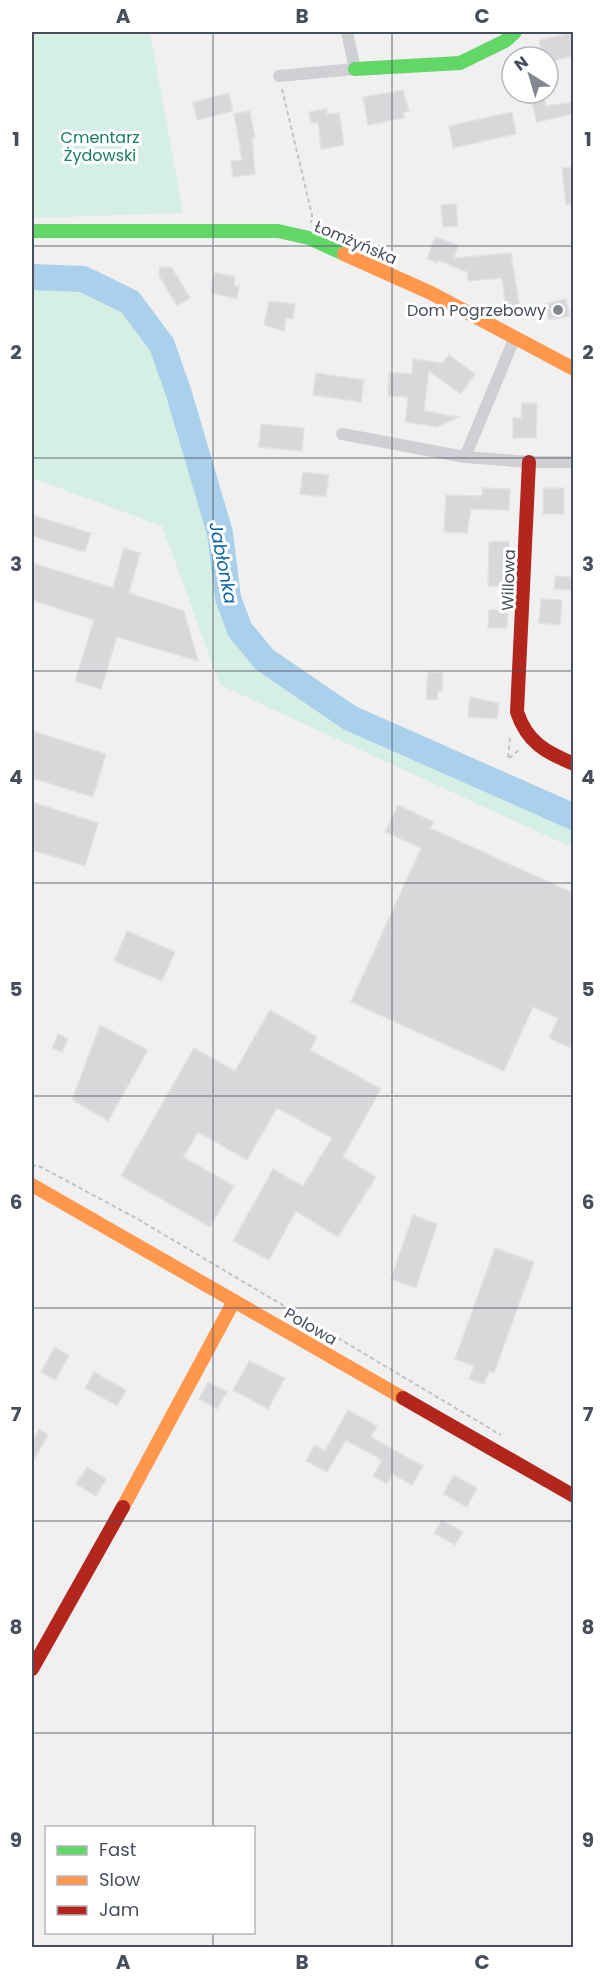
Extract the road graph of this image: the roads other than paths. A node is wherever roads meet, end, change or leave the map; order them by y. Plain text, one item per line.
1 (347, 32) edge
2 (515, 32) edge
3 (354, 69) junction
4 (279, 76) road end
5 (32, 231) edge
6 (515, 337) junction
7 (573, 369) edge
8 (342, 434) dead end
9 (465, 457) junction
10 (529, 462) junction
11 (573, 462) edge
12 (573, 764) edge
13 (32, 1185) edge
14 (234, 1301) junction
15 (573, 1496) edge
16 (32, 1669) edge

1 - 3 street
2 - 3 street
3 - 4 street
5 - 6 street, Łomżyńska
6 - 7 street, Łomżyńska
6 - 9 street
8 - 9 street
9 - 10 street
10 - 11 street
10 - 12 street, Willowa
13 - 14 street, Polowa
14 - 15 street, Polowa
14 - 16 street

